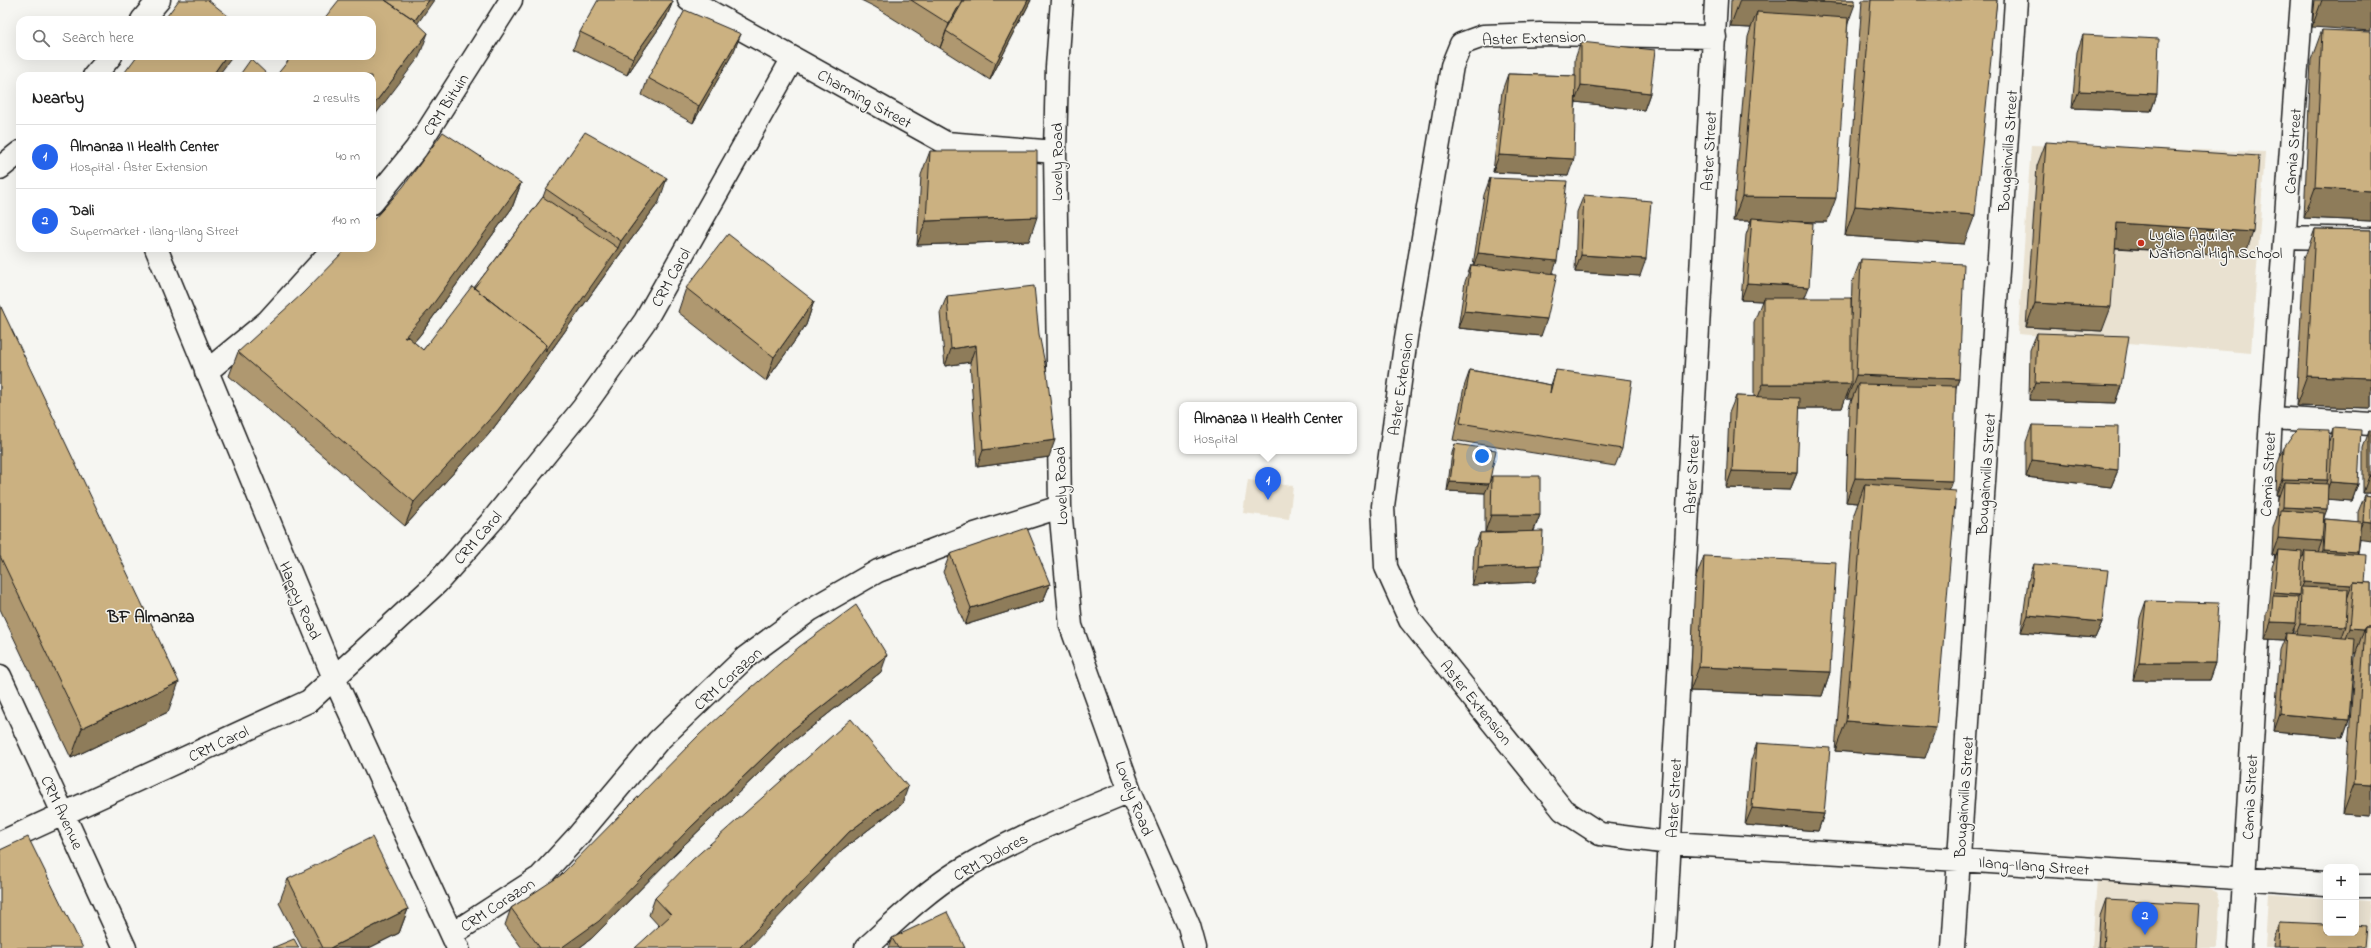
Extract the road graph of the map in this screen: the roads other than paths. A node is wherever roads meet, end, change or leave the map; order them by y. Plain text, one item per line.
1 (159, 0) edge
2 (511, 0) edge
3 (689, 0) edge
4 (1062, 0) edge
5 (1716, 0) edge
6 (2016, 0) edge
7 (2302, 0) edge
8 (145, 16) edge
9 (1714, 37) junction
10 (793, 58) junction
11 (108, 60) edge
12 (97, 72) edge
13 (1055, 152) junction
14 (16, 155) edge
15 (0, 168) edge
16 (376, 198) edge
17 (2285, 237) junction
18 (2371, 239) edge
19 (158, 252) edge
20 (330, 252) edge
21 (206, 372) junction
22 (2271, 418) junction
23 (2371, 424) edge
24 (1060, 507) junction
25 (0, 676) edge
26 (334, 678) junction
27 (1130, 791) junction
28 (64, 814) junction
29 (0, 843) edge
30 (1670, 844) junction
31 (1959, 860) junction
32 (2244, 880) junction
33 (2323, 884) edge
34 (2359, 886) edge
35 (2371, 886) edge
36 (455, 941) edge
37 (125, 948) edge
38 (866, 948) edge
39 (1194, 948) edge
40 (1664, 948) edge
41 (1953, 948) edge
42 (2240, 948) edge

1 - 8 street
2 - 16 street, CRM Bituin
3 - 10 street, Charming Street
4 - 13 street, Lovely Road
5 - 9 street, Aster Street
6 - 31 street, Bougainvilla Street
7 - 17 street, Camia Street
9 - 30 street, Aster Street
9 - 30 street, Aster Extension
10 - 13 street, Charming Street
10 - 26 street, CRM Carol
11 - 12 street
13 - 24 street, Lovely Road
14 - 15 street
17 - 18 street
17 - 22 street, Camia Street
19 - 21 street, Happy Road
20 - 21 street
21 - 26 street, Happy Road
22 - 23 street
22 - 32 street, Camia Street
24 - 27 street, Lovely Road
24 - 36 street, CRM Corazon
25 - 28 street, CRM Avenue
26 - 28 street, CRM Carol
26 - 36 street, Happy Road
27 - 38 street, CRM Dolores
27 - 39 street, Lovely Road
28 - 29 street, CRM Carol
28 - 37 street, CRM Avenue
30 - 31 street, Ilang-Ilang Street
30 - 40 street, Aster Street
31 - 32 street, Ilang-Ilang Street
31 - 41 street, Bougainvilla Street
32 - 33 street, Ilang-Ilang Street
32 - 42 street, Camia Street
34 - 35 street

